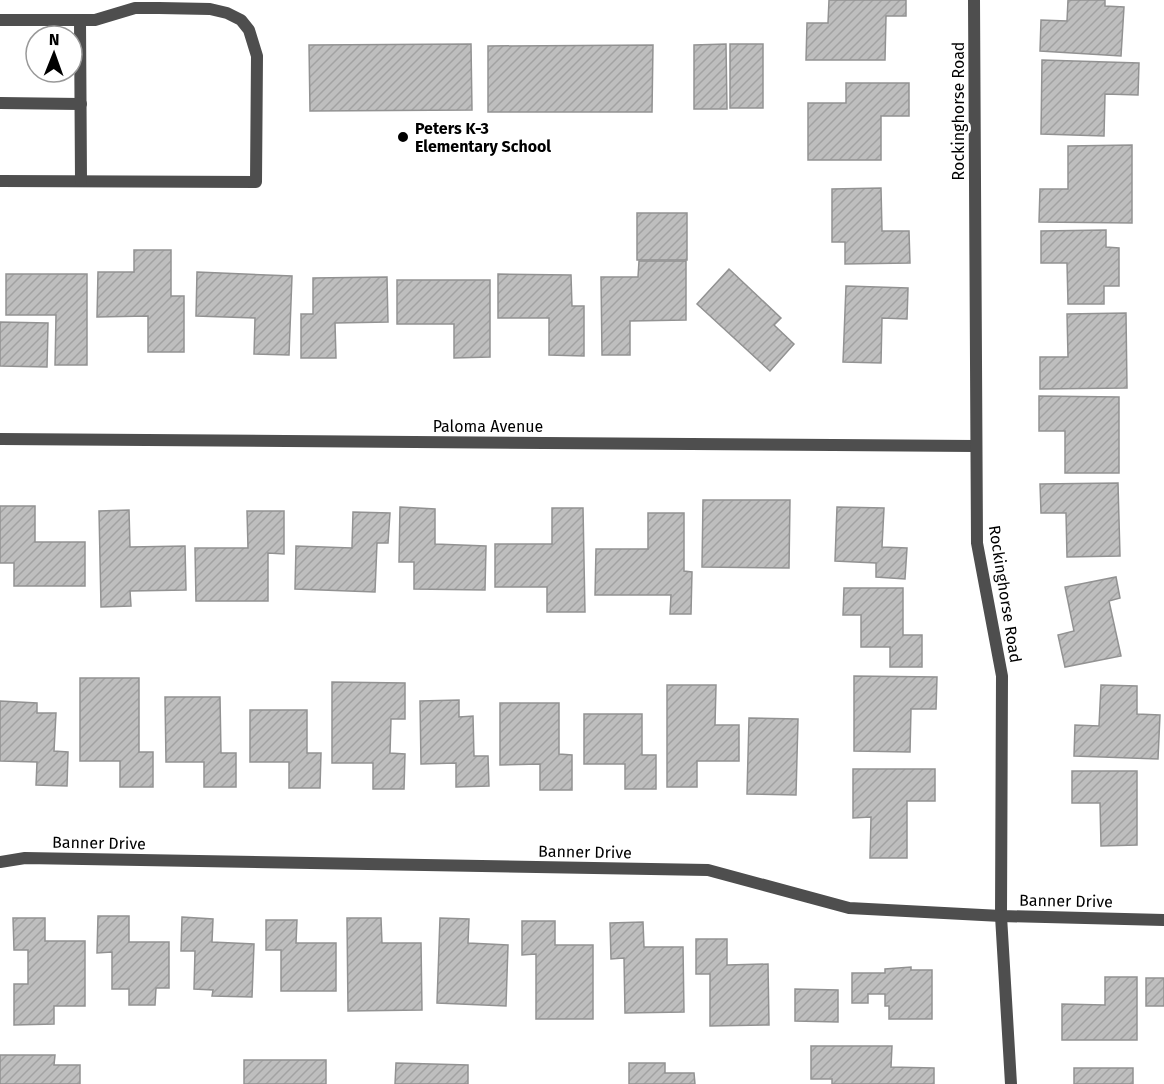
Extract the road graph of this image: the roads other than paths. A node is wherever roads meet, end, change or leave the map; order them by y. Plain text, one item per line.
1 (974, 0) edge
2 (0, 20) edge
3 (80, 20) junction
4 (0, 103) edge
5 (81, 104) junction
6 (0, 181) edge
7 (81, 181) junction
8 (0, 439) edge
9 (975, 446) junction
10 (0, 861) edge
11 (1001, 916) junction
12 (1164, 920) edge
13 (1011, 1084) edge

1 - 9 street, Rockinghorse Road
2 - 3 street
3 - 5 street
3 - 7 street
4 - 5 street
5 - 7 street
6 - 7 street
8 - 9 street, Paloma Avenue
9 - 11 street, Rockinghorse Road
10 - 11 street, Banner Drive
11 - 12 street, Banner Drive
11 - 13 street, Rockinghorse Road

